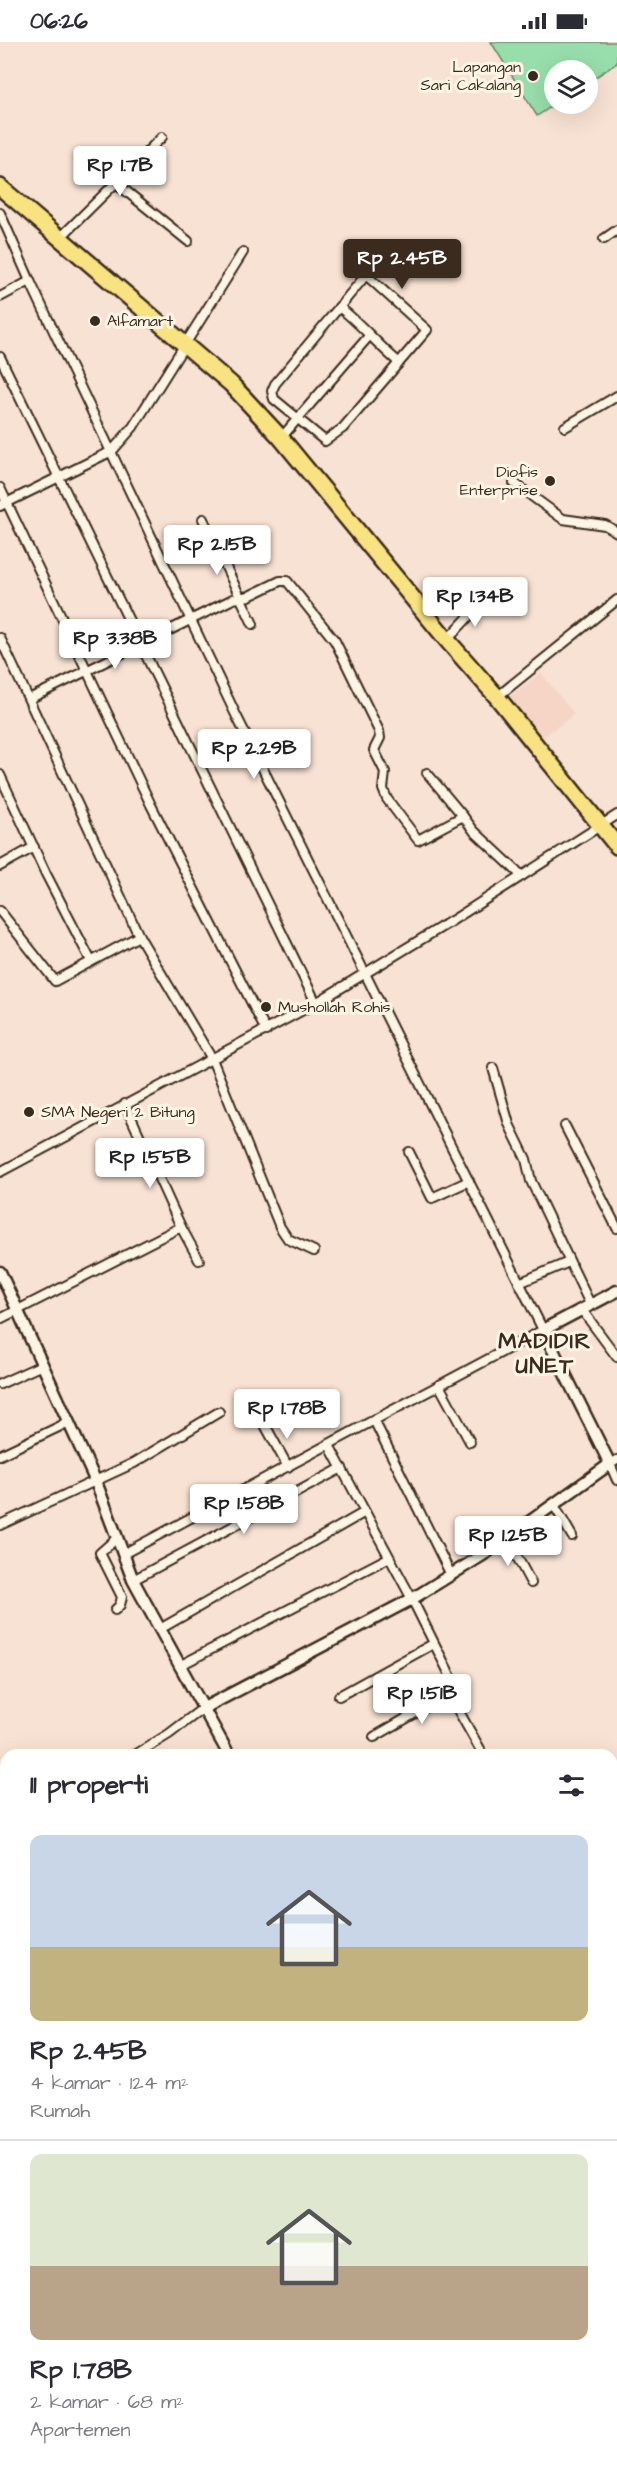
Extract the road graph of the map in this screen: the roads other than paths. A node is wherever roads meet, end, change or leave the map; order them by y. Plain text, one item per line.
1 (162, 137) dead end
2 (116, 183) junction
3 (0, 187) edge
4 (0, 213) edge
5 (617, 230) edge
6 (60, 238) junction
7 (604, 239) dead end
8 (188, 241) dead end
9 (243, 252) dead end
10 (30, 281) junction
11 (0, 297) edge
12 (339, 307) junction
13 (369, 336) junction
14 (186, 344) junction
15 (0, 357) edge
16 (398, 364) junction
17 (617, 396) edge
18 (298, 419) junction
19 (566, 427) dead end
20 (281, 438) junction
21 (112, 451) junction
22 (58, 478) junction
23 (514, 483) dead end
24 (0, 488) edge
25 (4, 504) edge
26 (202, 519) dead end
27 (617, 532) edge
28 (242, 596) junction
29 (485, 599) dead end
30 (617, 600) edge
31 (191, 619) junction
32 (253, 624) dead end
33 (0, 638) edge
34 (447, 640) junction
35 (139, 644) junction
36 (88, 669) junction
37 (497, 697) junction
38 (28, 699) junction
39 (427, 773) dead end
40 (1, 777) edge
41 (617, 814) edge
42 (463, 816) junction
43 (600, 825) junction
44 (617, 846) edge
45 (33, 847) junction
46 (0, 866) edge
47 (522, 876) junction
48 (0, 911) edge
49 (139, 936) junction
50 (91, 961) junction
51 (366, 974) junction
52 (316, 1003) junction
53 (266, 1031) junction
54 (212, 1059) junction
55 (493, 1068) dead end
56 (126, 1104) junction
57 (565, 1125) dead end
58 (409, 1152) dead end
59 (0, 1172) edge
60 (469, 1181) junction
61 (181, 1227) junction
62 (617, 1228) edge
63 (314, 1251) dead end
64 (199, 1260) dead end
65 (569, 1262) junction
66 (0, 1272) edge
67 (519, 1283) junction
68 (617, 1291) edge
69 (586, 1308) junction
70 (18, 1310) junction
71 (0, 1319) edge
72 (543, 1330) junction
73 (617, 1357) edge
74 (42, 1365) junction
75 (0, 1384) edge
76 (439, 1385) junction
77 (219, 1412) dead end
78 (374, 1420) junction
79 (69, 1422) junction
80 (264, 1425) dead end
81 (470, 1442) dead end
82 (329, 1445) junction
83 (0, 1455) edge
84 (613, 1462) edge
85 (288, 1467) junction
86 (342, 1468) junction
87 (617, 1480) edge
88 (96, 1482) junction
89 (554, 1505) junction
90 (365, 1512) junction
91 (0, 1525) edge
92 (572, 1536) dead end
93 (117, 1538) junction
94 (507, 1538) junction
95 (123, 1554) junction
96 (388, 1558) junction
97 (451, 1575) junction
98 (134, 1580) junction
99 (531, 1583) dead end
100 (412, 1599) junction
101 (115, 1610) dead end
102 (160, 1629) junction
103 (433, 1644) junction
104 (179, 1666) junction
105 (449, 1694) junction
106 (339, 1696) dead end
107 (202, 1709) junction
108 (374, 1737) dead end
109 (145, 1749) edge
110 (225, 1749) edge
111 (480, 1749) dead end

1 - 2 street
2 - 6 street
2 - 8 street
3 - 6 highway
4 - 10 street
5 - 7 street
6 - 14 highway
9 - 14 street
10 - 11 street
10 - 21 street
12 - 13 street
12 - 16 street
12 - 18 street
13 - 16 street
13 - 18 street
14 - 20 highway
14 - 21 street
15 - 22 street
16 - 18 street
17 - 19 street
18 - 20 street
20 - 34 highway
21 - 22 street
21 - 31 street
22 - 25 street
22 - 35 street
23 - 27 street
24 - 25 street
25 - 36 street
26 - 28 street
28 - 31 street
28 - 32 street
28 - 42 street
29 - 34 street
30 - 37 street
31 - 35 street
31 - 51 street
33 - 38 street
34 - 37 highway
35 - 36 street
35 - 52 street
36 - 38 street
36 - 53 street
37 - 43 highway
38 - 49 street
39 - 42 street
40 - 45 street
41 - 43 street
42 - 47 street
43 - 44 highway
43 - 47 street
45 - 46 street
45 - 50 street
47 - 51 street
48 - 50 street
49 - 50 street
49 - 54 street
51 - 52 street
51 - 60 street
52 - 53 street
53 - 54 street
54 - 56 street
54 - 63 street
55 - 65 street
56 - 59 street
56 - 61 street
57 - 62 street
58 - 60 street
60 - 67 street
61 - 64 street
61 - 70 street
65 - 67 street
65 - 69 street
66 - 70 street
67 - 72 street
68 - 69 street
69 - 72 street
69 - 73 street
70 - 71 street
70 - 74 street
72 - 76 street
72 - 84 street
74 - 75 street
74 - 79 street
76 - 78 street
76 - 81 street
77 - 88 street
78 - 82 street
78 - 97 street
79 - 83 street
79 - 88 street
80 - 85 street
82 - 85 street
82 - 86 street
84 - 87 street
84 - 89 street
85 - 95 street
86 - 90 street
86 - 98 street
88 - 91 street
88 - 93 street
89 - 92 street
89 - 94 street
90 - 96 street
90 - 102 street
93 - 95 street
93 - 101 street
94 - 97 street
94 - 99 street
95 - 98 street
96 - 100 street
96 - 104 street
97 - 100 street
98 - 102 street
100 - 103 street
100 - 107 street
102 - 104 street
103 - 105 street
103 - 106 street
104 - 107 street
105 - 108 street
105 - 111 street
107 - 109 street
107 - 110 street

